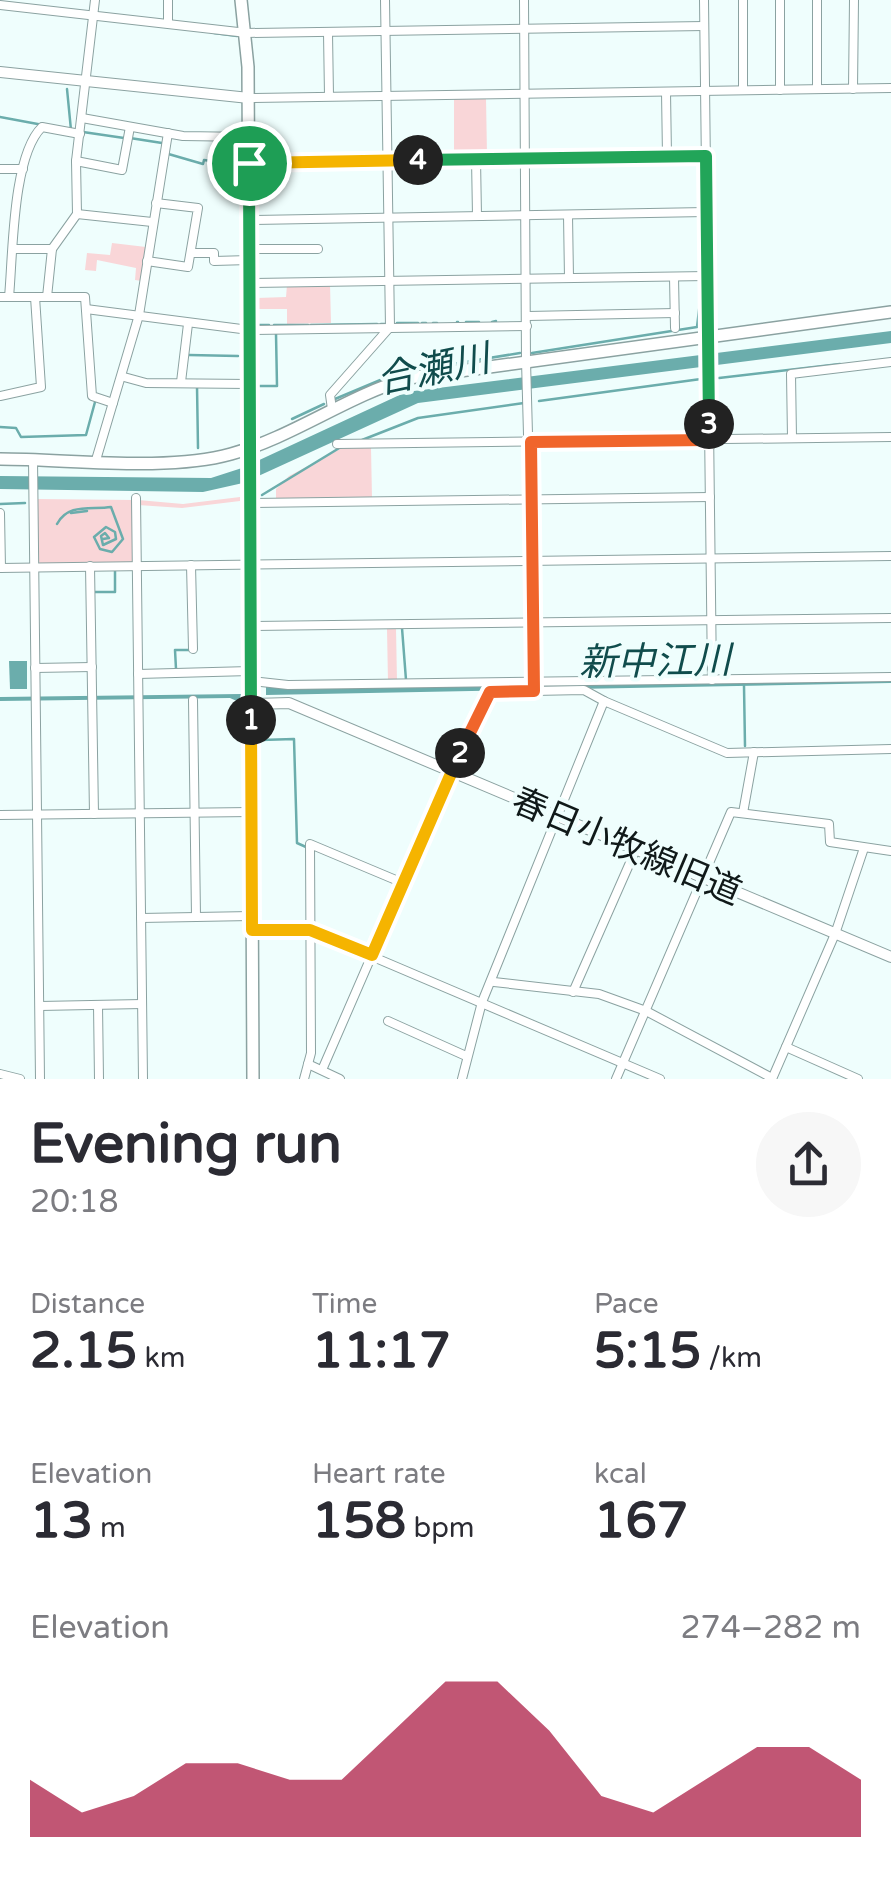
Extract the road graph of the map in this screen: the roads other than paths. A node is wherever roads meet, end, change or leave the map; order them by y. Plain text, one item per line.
1 (95, 0) edge
2 (168, 0) edge
3 (241, 0) edge
4 (385, 0) edge
5 (524, 0) edge
6 (704, 0) edge
7 (743, 0) edge
8 (780, 0) edge
9 (817, 0) edge
10 (854, 0) edge
11 (22, 3) edge
12 (0, 5) edge
13 (93, 13) junction
14 (168, 23) junction
15 (704, 26) junction
16 (525, 29) junction
17 (386, 31) junction
18 (328, 32) junction
19 (247, 33) junction
20 (0, 72) edge
21 (85, 81) junction
22 (891, 88) edge
23 (817, 89) junction
24 (853, 89) junction
25 (743, 90) junction
26 (780, 90) junction
27 (706, 91) junction
28 (666, 92) junction
29 (526, 94) junction
30 (386, 95) junction
31 (329, 96) junction
32 (248, 98) junction
33 (82, 118) junction
34 (130, 126) junction
35 (80, 134) junction
36 (168, 134) junction
37 (249, 137) junction
38 (667, 156) junction
39 (706, 156) junction
40 (527, 158) junction
41 (476, 159) junction
42 (76, 160) junction
43 (388, 160) junction
44 (249, 163) junction
45 (23, 168) junction
46 (0, 170) edge
47 (156, 203) junction
48 (706, 212) junction
49 (77, 214) junction
50 (568, 214) junction
51 (527, 215) junction
52 (478, 216) junction
53 (388, 218) junction
54 (249, 220) junction
55 (152, 222) junction
56 (52, 249) junction
57 (318, 249) dead end
58 (13, 254) junction
59 (192, 254) junction
60 (249, 254) junction
61 (0, 258) edge
62 (148, 261) junction
63 (674, 276) junction
64 (707, 276) junction
65 (528, 278) junction
66 (568, 278) junction
67 (389, 280) junction
68 (249, 283) junction
69 (47, 296) junction
70 (4, 297) edge
71 (36, 297) junction
72 (86, 309) junction
73 (891, 312) edge
74 (674, 313) junction
75 (138, 315) junction
76 (528, 321) junction
77 (188, 324) junction
78 (390, 326) junction
79 (675, 328) dead end
80 (249, 330) junction
81 (706, 339) junction
82 (891, 362) edge
83 (526, 364) junction
84 (124, 377) junction
85 (181, 382) junction
86 (250, 384) junction
87 (0, 396) edge
88 (113, 403) junction
89 (332, 409) junction
90 (891, 437) edge
91 (792, 438) junction
92 (709, 440) junction
93 (531, 442) junction
94 (337, 444) dead end
95 (250, 448) junction
96 (0, 458) edge
97 (96, 460) junction
98 (33, 463) junction
99 (710, 497) junction
100 (136, 498) dead end
101 (532, 499) junction
102 (251, 504) junction
103 (0, 513) edge
104 (891, 556) edge
105 (710, 558) junction
106 (532, 561) junction
107 (251, 564) junction
108 (191, 565) junction
109 (90, 566) junction
110 (137, 566) junction
111 (34, 567) junction
112 (0, 568) edge
113 (891, 618) edge
114 (711, 620) junction
115 (534, 622) junction
116 (250, 626) junction
117 (193, 649) dead end
118 (92, 667) junction
119 (36, 668) junction
120 (138, 674) junction
121 (891, 677) edge
122 (250, 680) junction
123 (712, 680) junction
124 (534, 686) junction
125 (193, 700) dead end
126 (604, 700) junction
127 (250, 703) junction
128 (891, 749) edge
129 (754, 752) junction
130 (452, 772) junction
131 (251, 812) junction
132 (195, 813) junction
133 (744, 813) junction
134 (94, 814) junction
135 (139, 814) junction
136 (38, 815) junction
137 (0, 816) edge
138 (558, 816) junction
139 (864, 848) junction
140 (636, 849) junction
141 (891, 851) edge
142 (703, 878) junction
143 (402, 883) junction
144 (252, 916) junction
145 (196, 917) junction
146 (141, 918) junction
147 (252, 930) junction
148 (310, 930) junction
149 (835, 934) junction
150 (372, 955) junction
151 (891, 956) edge
152 (494, 982) dead end
153 (573, 992) junction
154 (482, 1002) junction
155 (142, 1004) junction
156 (98, 1005) junction
157 (40, 1006) junction
158 (646, 1010) junction
159 (388, 1022) dead end
160 (786, 1047) junction
161 (466, 1056) junction
162 (308, 1064) junction
163 (623, 1064) junction
164 (322, 1070) junction
165 (0, 1074) edge
166 (772, 1078) edge
167 (20, 1079) edge
168 (40, 1079) edge
169 (98, 1079) edge
170 (143, 1079) edge
171 (253, 1079) edge
172 (304, 1079) edge
173 (340, 1079) edge
174 (462, 1079) edge
175 (616, 1079) edge
176 (660, 1079) edge
177 (858, 1079) edge

1 - 13 street
2 - 14 street
3 - 19 main road
4 - 17 street
5 - 16 street
6 - 15 street
7 - 25 street
8 - 26 street
9 - 23 street
10 - 24 street
11 - 12 street
11 - 13 street
13 - 14 street
13 - 21 street
14 - 19 street
15 - 16 street
15 - 27 street
16 - 17 street
16 - 29 street
17 - 18 street
17 - 30 street
18 - 19 street
18 - 31 street
19 - 32 main road
20 - 21 street
21 - 32 street
21 - 33 street
22 - 24 street
23 - 24 street
23 - 26 street
25 - 26 street
25 - 27 street
27 - 28 street
27 - 39 street
28 - 29 street
28 - 38 street
29 - 30 street
29 - 40 street
30 - 31 street
30 - 43 street
31 - 32 street
32 - 37 main road
33 - 34 street
33 - 35 street
34 - 36 street
34 - 42 street
35 - 42 street
35 - 45 street
36 - 37 street
36 - 47 street
37 - 44 main road
38 - 39 street
38 - 40 street
39 - 48 street
40 - 41 street
40 - 51 street
41 - 43 street
41 - 52 street
42 - 49 street
43 - 44 street
43 - 53 street
44 - 54 main road
45 - 46 street
45 - 58 street
47 - 55 street
47 - 59 street
48 - 50 street
48 - 64 street
49 - 55 street
49 - 56 street
50 - 51 street
50 - 66 street
51 - 52 street
51 - 65 street
52 - 53 street
53 - 54 street
53 - 67 street
54 - 60 main road
55 - 62 street
56 - 58 street
56 - 69 street
57 - 60 street
58 - 61 street
58 - 70 street
59 - 60 street
59 - 62 street
60 - 68 main road
62 - 75 street
63 - 64 street
63 - 66 street
63 - 74 street
64 - 81 street
65 - 66 street
65 - 67 street
65 - 76 street
67 - 68 street
67 - 78 street
68 - 80 main road
69 - 71 street
69 - 72 street
70 - 71 street
71 - 87 street
72 - 75 street
72 - 88 street
73 - 81 main road
74 - 76 street
74 - 79 street
75 - 77 street
75 - 84 street
76 - 78 street
76 - 83 street
77 - 80 street
77 - 85 street
78 - 80 street
78 - 89 street
80 - 86 main road
81 - 83 main road
81 - 92 street
82 - 91 street
83 - 89 main road
83 - 93 street
84 - 85 street
84 - 88 street
85 - 86 street
86 - 95 main road
88 - 97 street
89 - 95 main road
90 - 91 street
91 - 92 street
92 - 93 street
92 - 99 street
93 - 94 street
93 - 101 street
95 - 97 main road
95 - 102 main road
96 - 98 main road
97 - 98 main road
98 - 111 street
99 - 101 street
99 - 105 street
100 - 110 street
101 - 102 street
101 - 106 street
102 - 107 main road
103 - 112 street
104 - 105 street
105 - 106 street
105 - 114 street
106 - 107 street
106 - 115 street
107 - 108 street
107 - 116 main road
108 - 110 street
108 - 117 street
109 - 110 street
109 - 111 street
109 - 118 street
110 - 120 street
111 - 112 street
111 - 119 street
113 - 114 street
114 - 115 street
114 - 123 street
115 - 116 street
115 - 124 street
116 - 122 main road
118 - 119 street
118 - 134 street
119 - 136 street
120 - 122 street
120 - 135 street
121 - 123 street
122 - 124 street
122 - 127 main road
123 - 124 street
124 - 126 street
124 - 130 street
125 - 132 street
126 - 129 street
126 - 138 street
127 - 130 street, 春日小牧線旧道
127 - 131 main road
128 - 129 street
129 - 133 street
130 - 138 street, 春日小牧線旧道
130 - 143 street
131 - 132 street
131 - 144 main road
132 - 135 street
132 - 145 street
133 - 139 street
133 - 142 street
134 - 135 street
134 - 136 street
135 - 146 street
136 - 137 street
136 - 157 street
138 - 140 street, 春日小牧線旧道
138 - 154 street
139 - 141 street
139 - 149 street
140 - 142 street, 春日小牧線旧道
140 - 153 street
142 - 149 street, 春日小牧線旧道
142 - 158 street
143 - 148 street
143 - 150 street
144 - 145 street
144 - 147 main road
145 - 146 street
146 - 155 street
147 - 148 street
147 - 171 main road
148 - 150 street
148 - 162 street
149 - 151 street, 春日小牧線旧道
149 - 160 street
150 - 154 street
150 - 164 street
152 - 153 street
153 - 158 street
154 - 161 street
154 - 163 street
155 - 156 street
155 - 170 street
156 - 157 street
156 - 169 street
157 - 168 street
158 - 163 street
158 - 166 street
159 - 161 street
160 - 166 street
160 - 177 street
161 - 174 street
162 - 164 street
162 - 172 street
163 - 175 street
163 - 176 street
164 - 173 street
165 - 167 street

